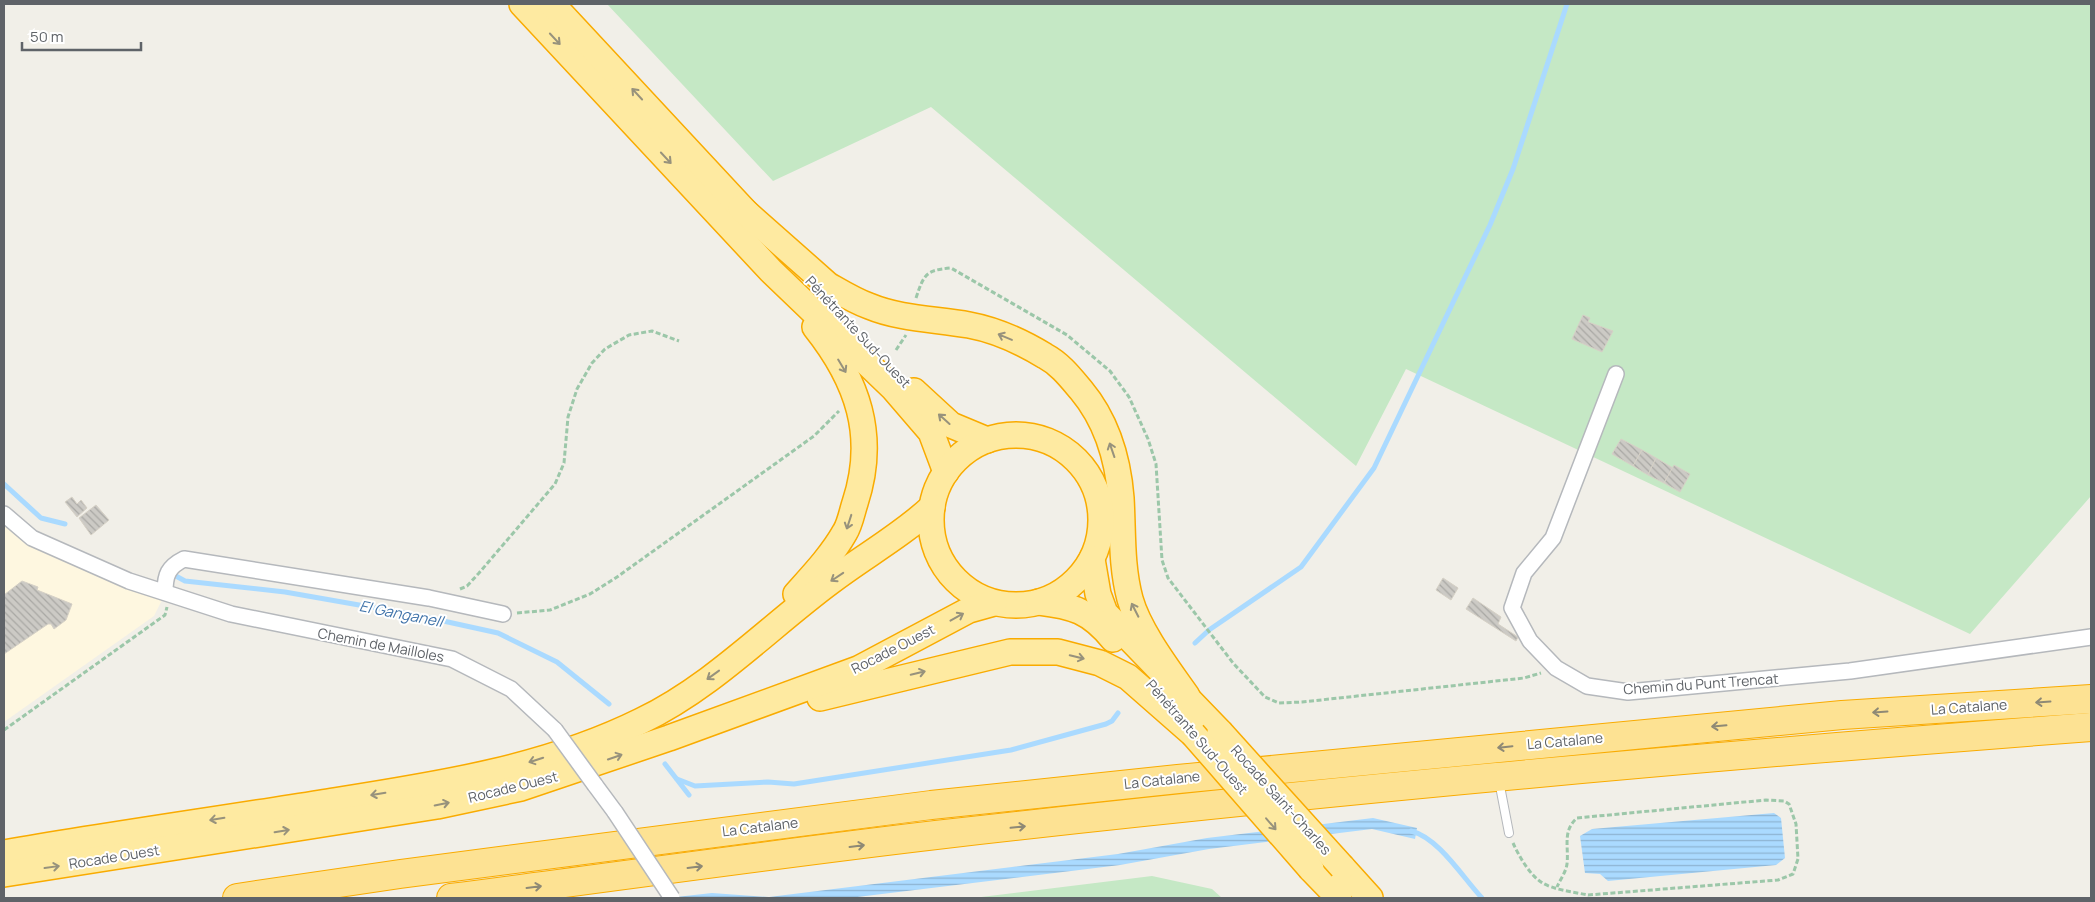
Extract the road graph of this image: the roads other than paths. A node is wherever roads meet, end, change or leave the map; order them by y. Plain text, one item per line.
1 (522, 4) edge
2 (552, 4) edge
3 (741, 208) junction
4 (771, 271) junction
5 (1616, 374) dead end
6 (987, 440) junction
7 (946, 472) junction
8 (932, 507) junction
9 (4, 514) edge
10 (1092, 559) junction
11 (165, 592) junction
12 (994, 602) junction
13 (1039, 602) junction
14 (503, 614) road end
15 (2091, 637) edge
16 (752, 645) junction
17 (1187, 696) junction
18 (2091, 699) edge
19 (2091, 727) edge
20 (687, 732) junction
21 (1220, 732) joint
22 (1193, 734) junction
23 (1498, 777) junction
24 (1509, 833) road end
25 (4, 853) edge
26 (4, 874) edge
27 (237, 898) edge
28 (451, 898) edge
29 (672, 898) edge
30 (1339, 898) edge
31 (1370, 898) edge

1 -> 4 highway
3 -> 2 highway, Pénétrante Sud-Ouest
6 -> 3 highway, Pénétrante Sud-Ouest
17 -> 3 highway, Pénétrante Sud-Ouest
4 - 7 highway
4 -> 16 highway
5 - 15 street, Chemin du Punt Trencat
6 - 7 highway, Rocade Ouest
6 - 10 highway, Rocade Ouest
7 - 8 highway, Rocade Ouest
8 - 12 highway, Rocade Ouest
8 -> 16 highway, Rocade Ouest
9 - 11 street, Chemin de Mailloles
10 - 13 highway, Rocade Ouest
10 - 17 highway, Pénétrante Sud-Ouest
11 - 14 street
11 - 29 street, Chemin de Mailloles, bridge
12 - 13 highway, Rocade Ouest
20 -> 12 highway, Rocade Ouest
13 - 22 highway, Pénétrante Sud-Ouest
16 -> 25 highway, Rocade Ouest
17 - 21 highway, Pénétrante Sud-Ouest
18 -> 27 highway, La Catalane
19 - 23 highway, La Catalane
20 -> 22 highway
26 -> 20 highway, Rocade Ouest
21 - 31 highway, Rocade Saint-Charles, bridge
22 -> 30 highway, Pénétrante Sud-Ouest, bridge
23 - 24 lane
28 -> 23 highway, La Catalane

